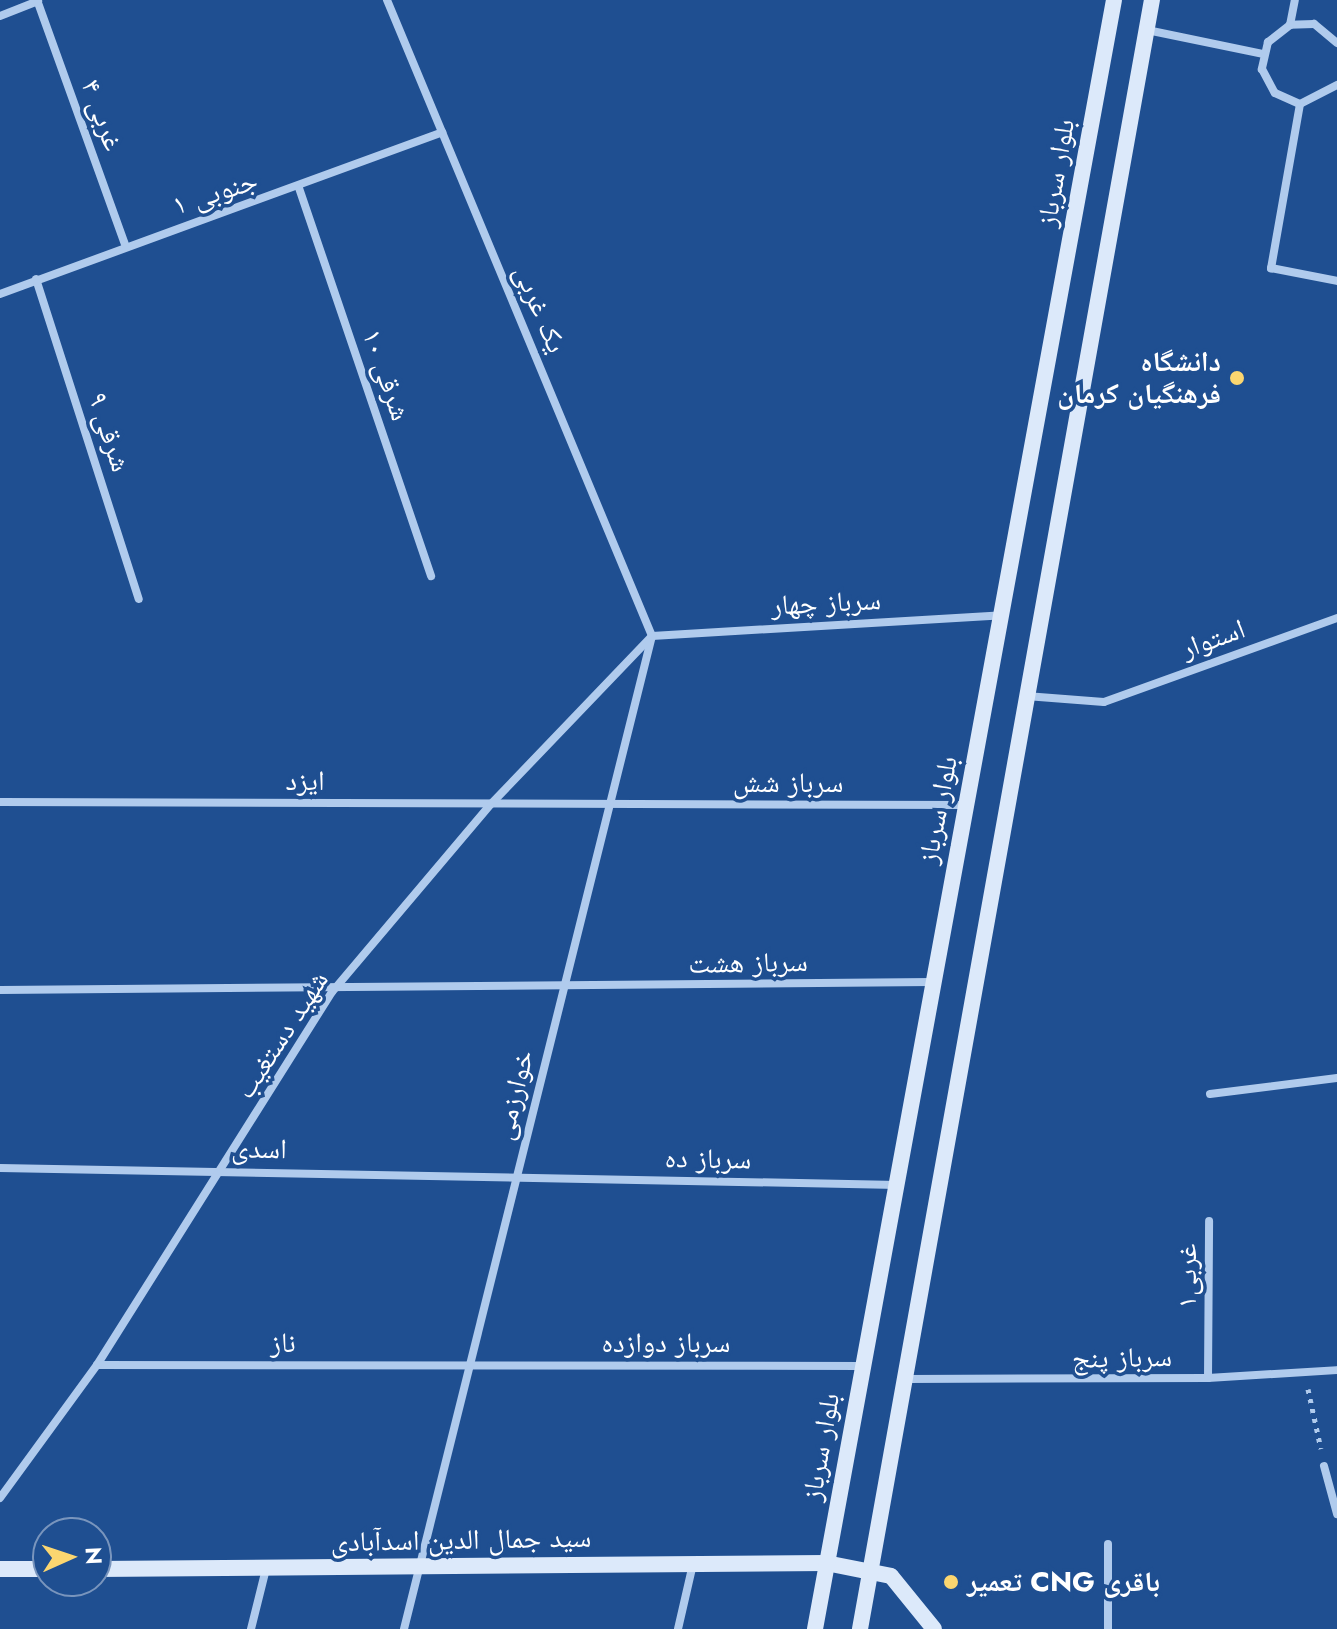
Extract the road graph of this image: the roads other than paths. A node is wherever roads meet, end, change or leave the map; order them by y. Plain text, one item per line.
1 (387, 0) edge
2 (1114, 0) edge
3 (1152, 0) edge
4 (1295, 0) edge
5 (38, 1) edge
6 (0, 16) edge
7 (1290, 25) junction
8 (1147, 30) junction
9 (1337, 43) edge
10 (1263, 54) junction
11 (1337, 85) edge
12 (1321, 99) junction
13 (1337, 102) edge
14 (1300, 104) junction
15 (442, 132) junction
16 (299, 188) junction
17 (125, 245) junction
18 (36, 279) junction
19 (1337, 281) edge
20 (0, 294) edge
21 (431, 576) dead end
22 (139, 599) dead end
23 (1002, 615) junction
24 (1337, 618) edge
25 (652, 636) junction
26 (1025, 696) junction
27 (0, 802) edge
28 (491, 804) junction
29 (610, 805) junction
30 (965, 805) junction
31 (932, 982) junction
32 (564, 988) junction
33 (0, 990) edge
34 (332, 992) junction
35 (1337, 1078) edge
36 (1210, 1094) dead end
37 (0, 1168) edge
38 (223, 1170) junction
39 (516, 1177) junction
40 (898, 1185) junction
41 (1209, 1221) dead end
42 (97, 1365) junction
43 (469, 1365) junction
44 (862, 1366) junction
45 (1337, 1370) edge
46 (1208, 1378) junction
47 (907, 1379) junction
48 (1324, 1466) road end
49 (0, 1498) edge
50 (1337, 1514) edge
51 (1108, 1544) dead end
52 (693, 1563) junction
53 (826, 1563) junction
54 (419, 1565) junction
55 (872, 1567) junction
56 (0, 1569) edge
57 (32, 1569) edge
58 (112, 1569) edge
59 (266, 1569) junction
60 (251, 1629) edge
61 (404, 1629) edge
62 (678, 1629) edge
63 (815, 1629) edge
64 (860, 1629) edge
65 (934, 1629) edge
66 (1108, 1629) edge

1 - 15 street, یک غربی
2 - 23 main road, بلوار سرباز
3 - 8 main road
4 - 7 street
5 - 6 street
5 - 17 street, غربی ۴
7 - 9 street
7 - 10 street
8 - 10 street
8 - 26 main road
10 - 14 street
11 - 12 street
12 - 13 street
12 - 14 street
14 - 19 street
15 - 16 street, جنوبی ۱
15 - 25 street, یک غربی
16 - 17 street, جنوبی ۱
16 - 21 street, شرقی ۱۰
17 - 18 street, جنوبی ۱
18 - 20 street, جنوبی ۱
18 - 22 street, شرقی ۹
23 - 25 street, سرباز چهار
23 - 30 main road, بلوار سرباز
24 - 26 street, استوار
25 - 28 street, شهید دستغیب
25 - 29 street, خوارزمی
26 - 47 main road
27 - 28 street, ایزد
28 - 29 street, ایزد
28 - 34 street, شهید دستغیب
29 - 30 street, سرباز شش
29 - 32 street, خوارزمی
30 - 31 main road, بلوار سرباز
31 - 32 street, سرباز هشت
31 - 40 main road, بلوار سرباز
32 - 34 street
32 - 39 street, خوارزمی
33 - 34 street
34 - 38 street, شهید دستغیب
35 - 36 street
37 - 38 street, اسدی
38 - 39 street, اسدی
38 - 42 street, شهید دستغیب
39 - 40 street, سرباز ده
39 - 43 street, خوارزمی
40 - 44 main road, بلوار سرباز
41 - 46 street, غربی۱
42 - 43 street, ناز
42 - 49 street, شهید دستغیب
43 - 44 street, سرباز دوازده
43 - 54 street, خوارزمی
44 - 53 main road, بلوار سرباز
45 - 46 street, سرباز پنج
46 - 47 street, سرباز پنج
47 - 55 main road
48 - 50 street
51 - 66 street
52 - 53 main road, سید جمال الدین اسدآبادی
52 - 54 main road, سید جمال الدین اسدآبادی
52 - 62 street
53 - 55 main road, سید جمال الدین اسدآبادی
53 - 63 main road, بلوار سرباز
54 - 59 main road, سید جمال الدین اسدآبادی
54 - 61 street, خوارزمی
55 - 64 main road
55 - 65 main road
56 - 57 main road
58 - 59 main road, سید جمال الدین اسدآبادی
59 - 60 street

